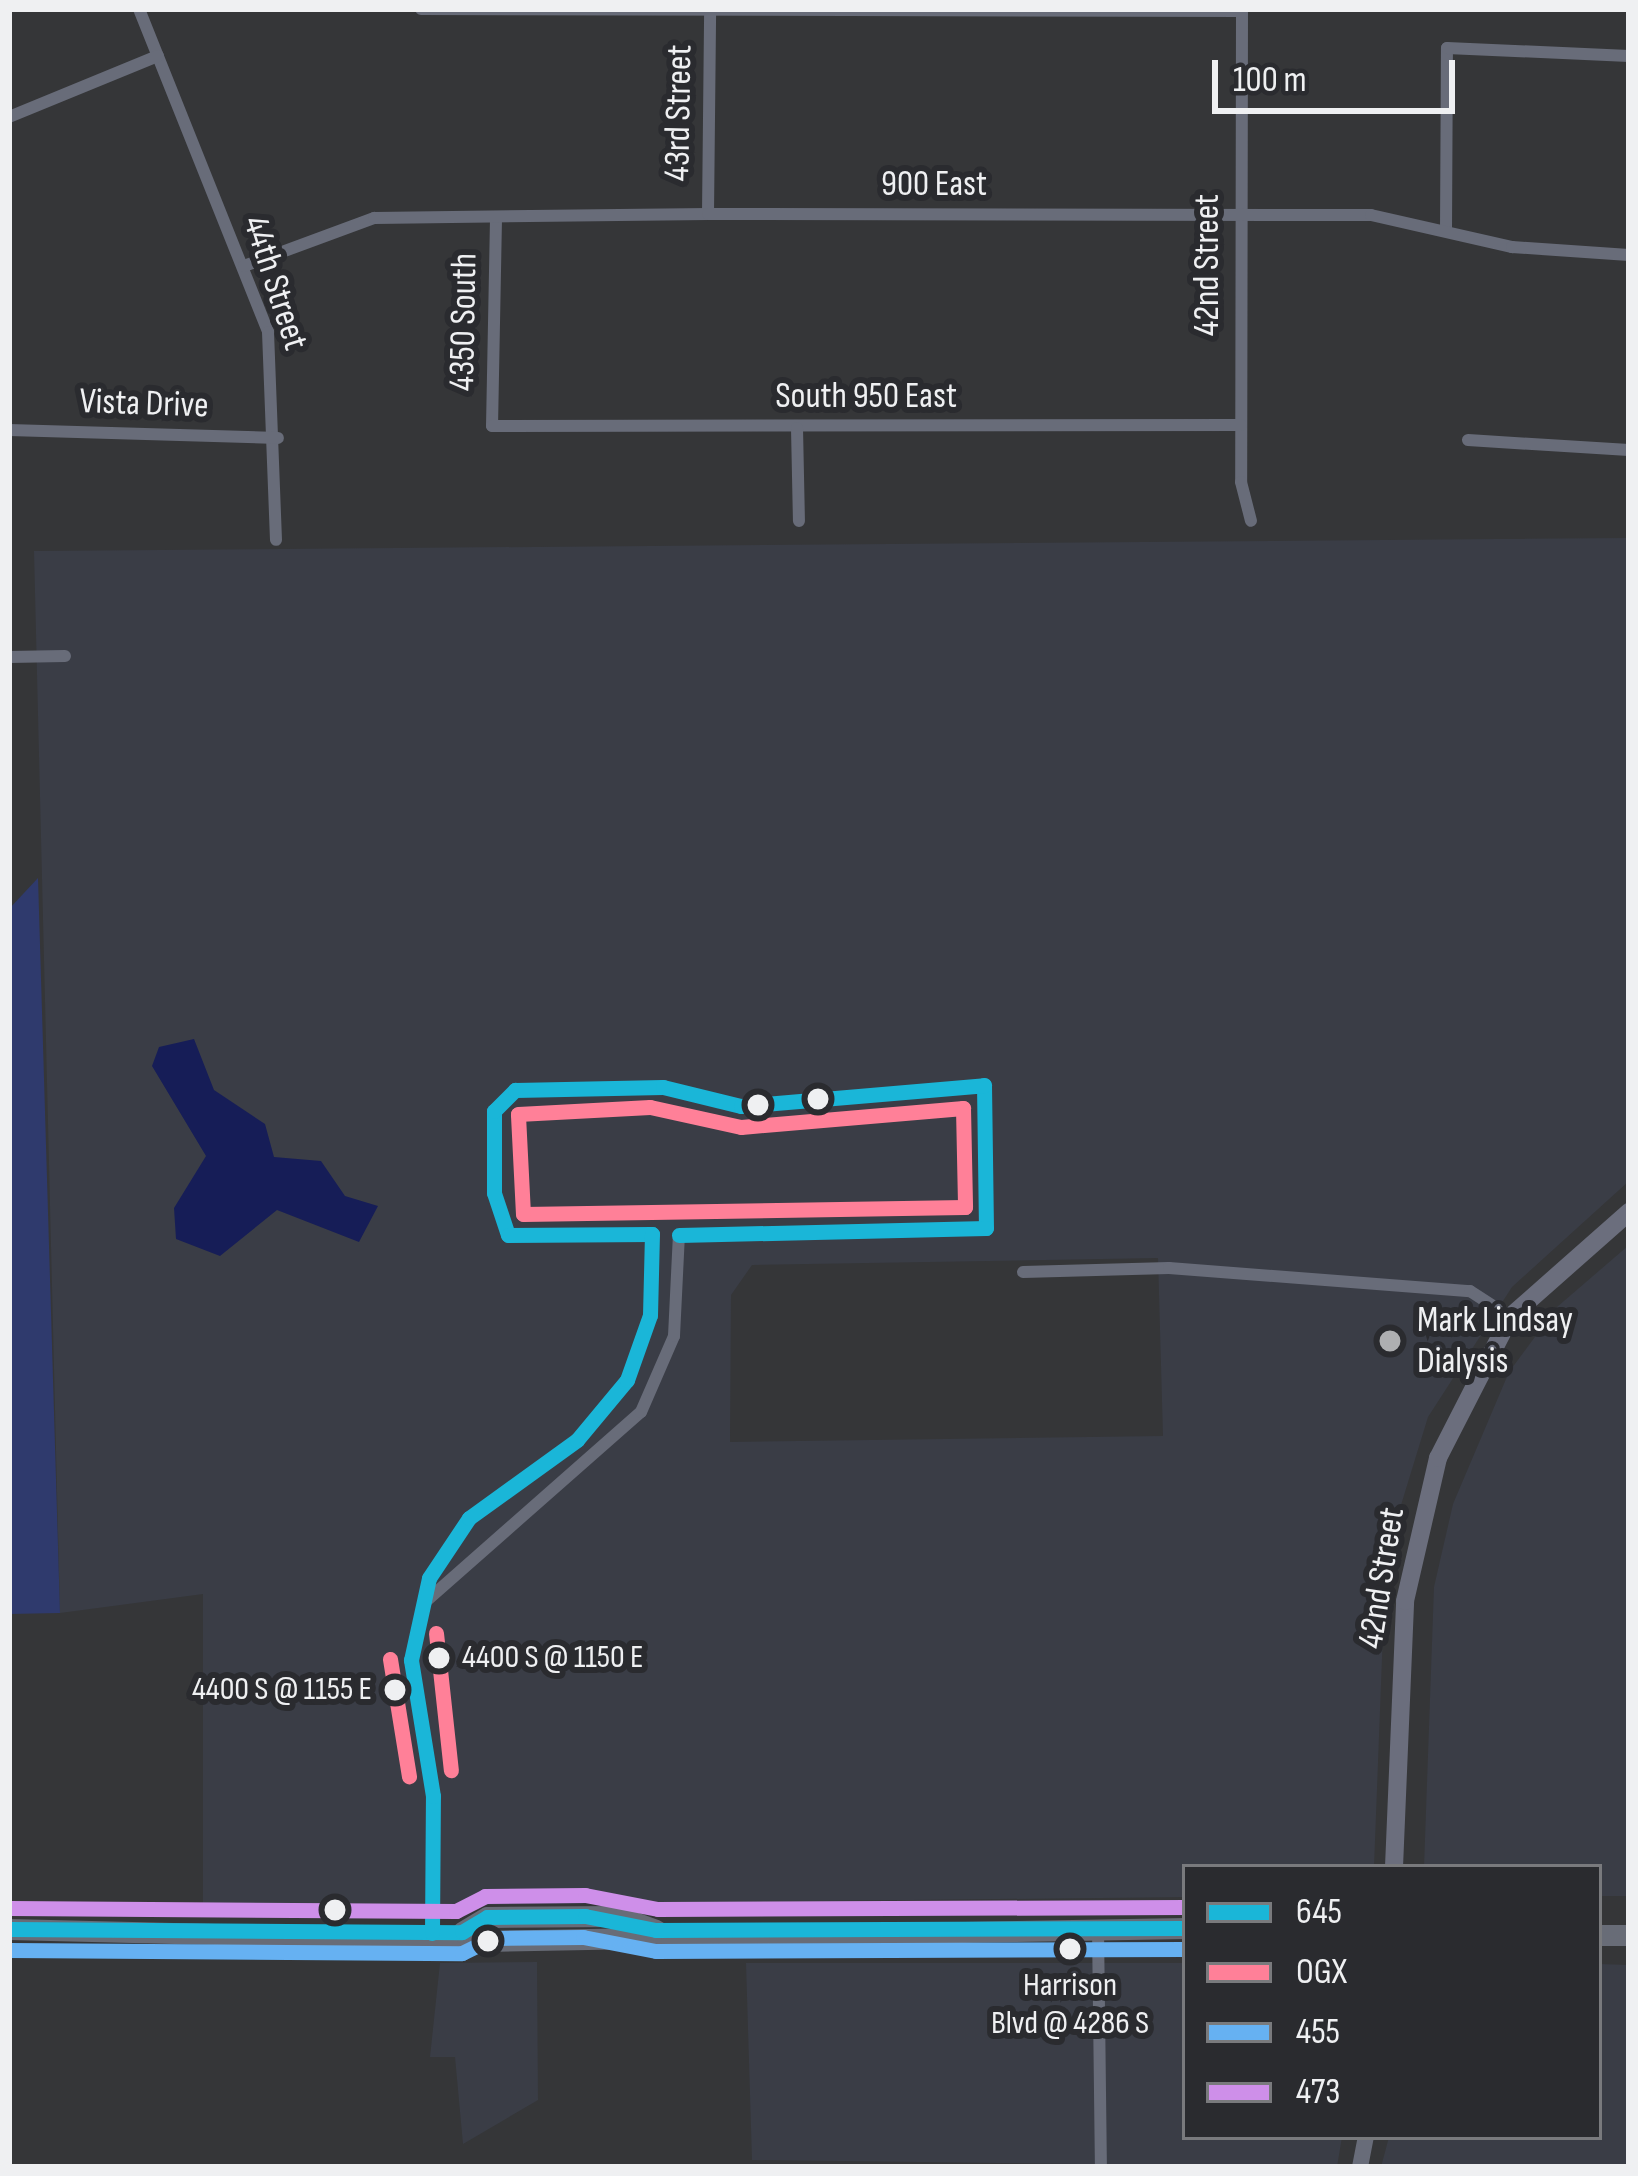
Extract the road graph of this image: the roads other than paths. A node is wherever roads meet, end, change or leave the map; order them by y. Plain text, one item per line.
1 (139, 9) edge
2 (421, 9) edge
3 (1242, 10) edge
4 (710, 12) edge
5 (158, 56) junction
6 (1629, 56) edge
7 (9, 117) edge
8 (707, 214) junction
9 (1240, 216) junction
10 (496, 219) junction
11 (1446, 230) junction
12 (1629, 255) edge
13 (244, 266) junction
14 (1241, 425) junction
15 (492, 426) joint
16 (797, 428) junction
17 (9, 430) edge
18 (278, 437) junction
19 (1468, 440) dead end
20 (1629, 450) edge
21 (1251, 520) dead end
22 (799, 521) dead end
23 (277, 540) dead end
24 (64, 656) dead end
25 (9, 657) edge
26 (1629, 1212) edge
27 (652, 1234) dead end
28 (679, 1235) dead end
29 (1024, 1272) dead end
30 (1510, 1317) junction
31 (424, 1603) junction
32 (1394, 1864) edge
33 (1098, 1927) junction
34 (1182, 1928) edge
35 (9, 1929) edge
36 (433, 1933) junction
37 (1101, 2167) edge

1 - 5 street, 44th Street
2 - 4 street
3 - 4 street
3 - 9 street, 42nd Street
4 - 8 street, 43rd Street
5 - 7 street
5 - 13 street, 44th Street
6 - 11 street
8 - 9 street, 900 East
8 - 10 street, 900 East
9 - 11 street, 900 East
9 - 14 street, 42nd Street
10 - 13 street, 900 East
10 - 15 street, 4350 South
11 - 12 street, 900 East
13 - 18 street, 44th Street
14 - 16 street, South 950 East
14 - 21 street, 42nd Street
15 - 16 street, South 950 East
16 - 22 street
17 - 18 street, Vista Drive
18 - 23 street, 44th Street
19 - 20 street
24 - 25 street
26 - 30 main road
27 - 31 street
28 - 31 street
29 - 30 street
30 - 32 main road, 42nd Street
31 - 36 street
33 - 34 main road
33 - 36 main road
33 - 37 street
35 - 36 main road

